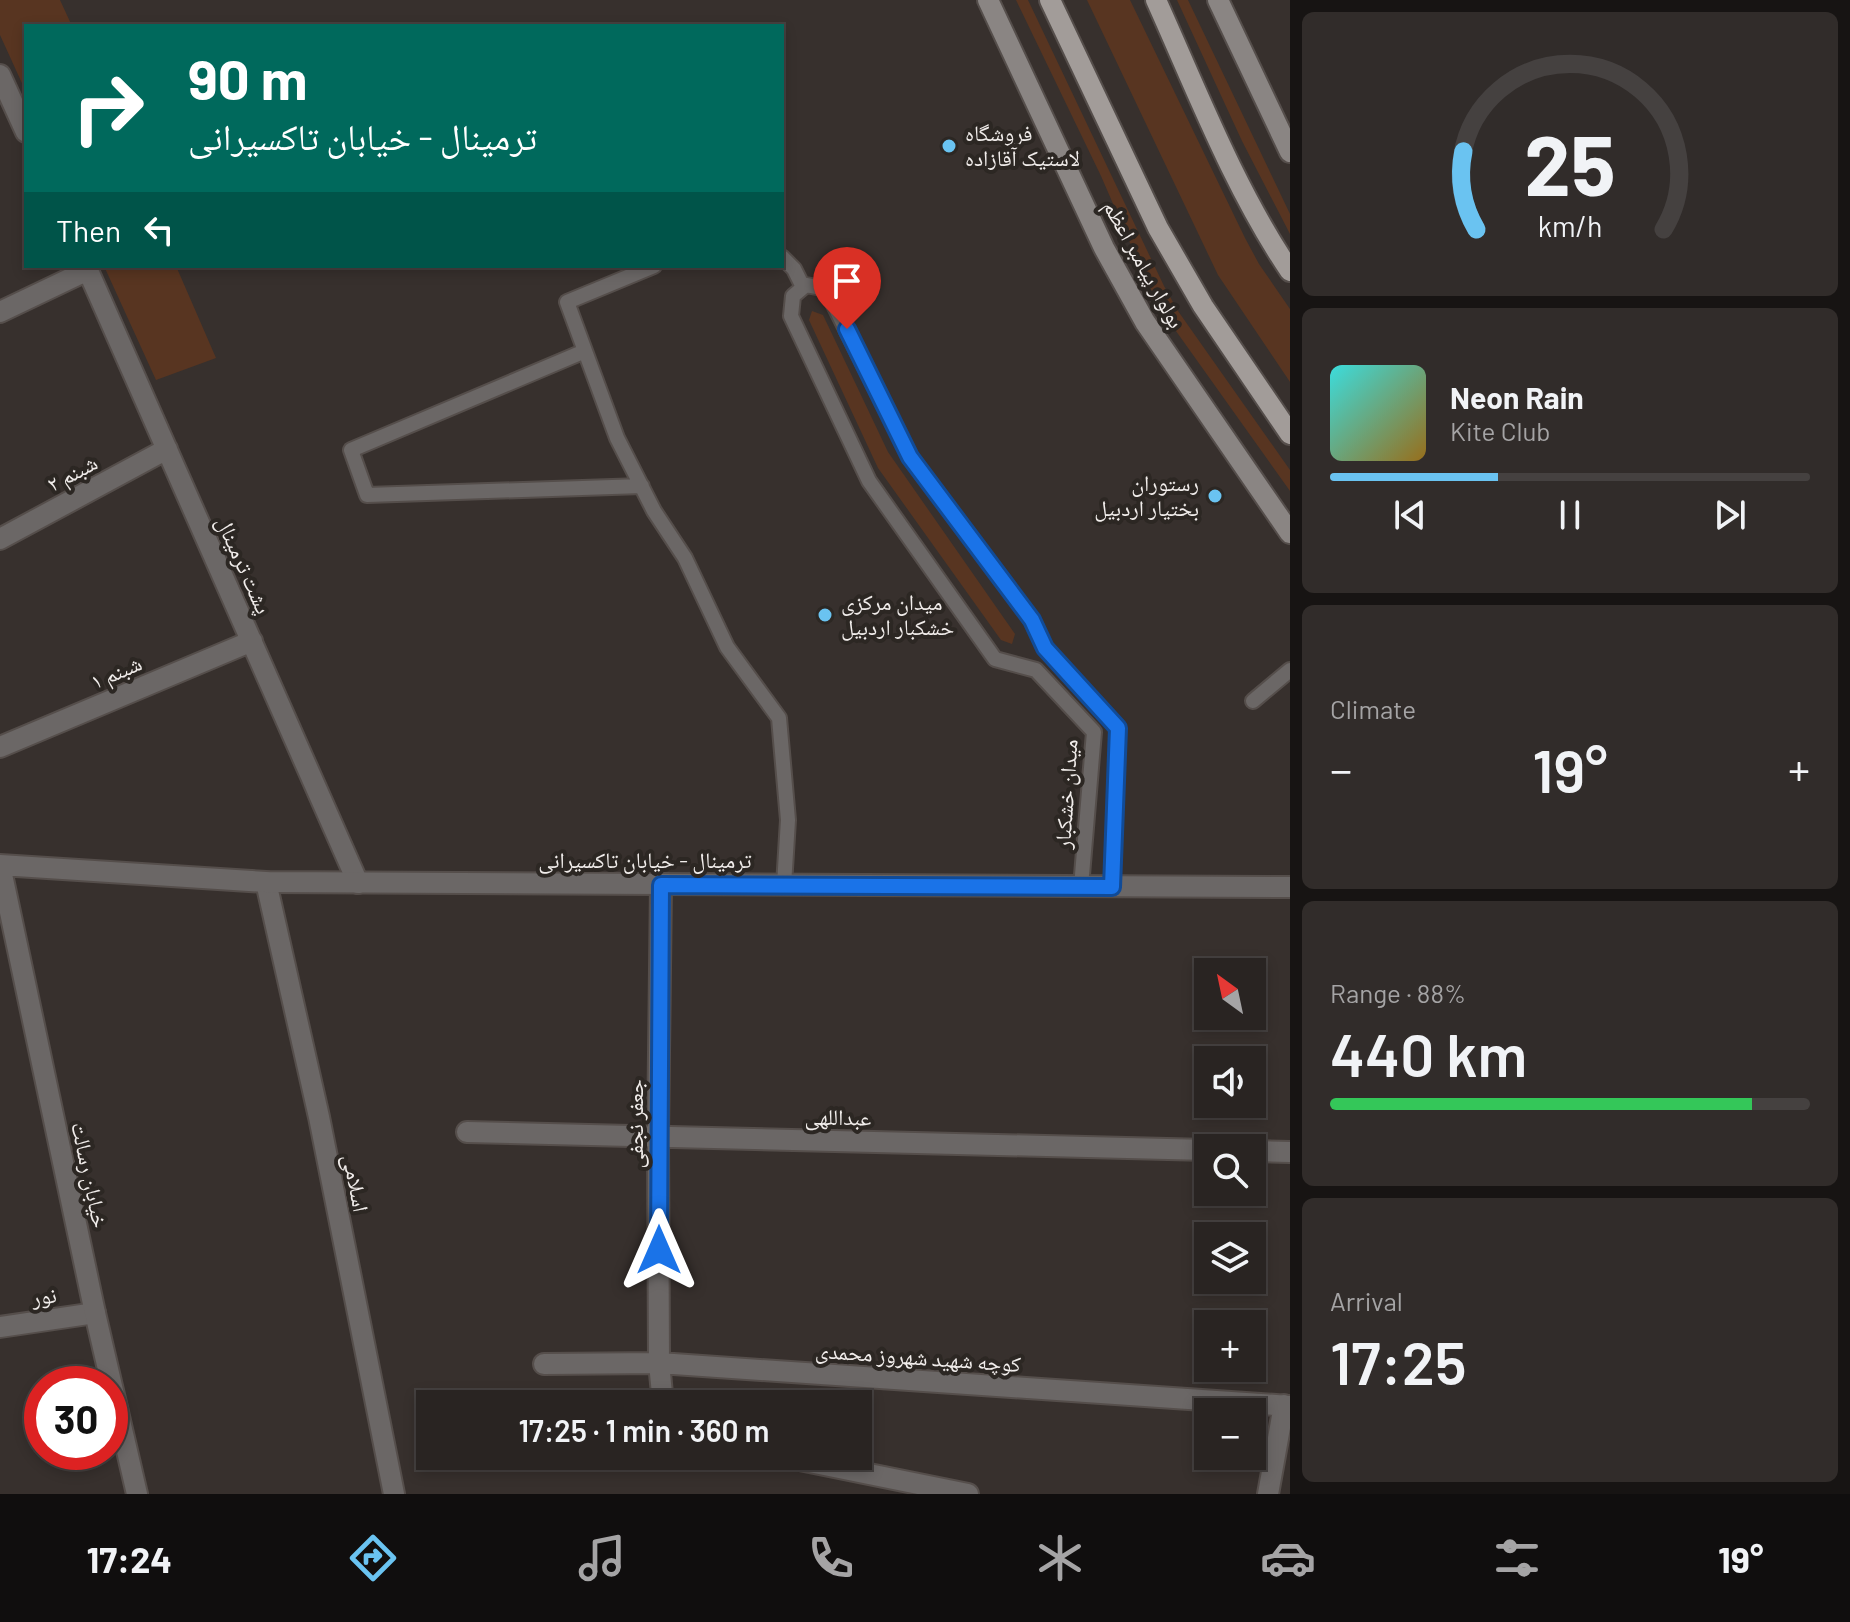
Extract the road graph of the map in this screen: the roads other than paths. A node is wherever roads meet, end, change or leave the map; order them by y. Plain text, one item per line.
1 (988, 0) edge
2 (1050, 0) edge
3 (1156, 0) edge
4 (1218, 0) edge
5 (2, 84) edge
6 (24, 128) edge
7 (1290, 152) edge
8 (784, 259) edge
9 (87, 268) edge
10 (649, 268) edge
11 (1290, 271) edge
12 (803, 287) junction
13 (0, 312) edge
14 (585, 351) junction
15 (1290, 434) edge
16 (167, 449) junction
17 (642, 486) junction
18 (1290, 533) edge
19 (0, 539) edge
20 (252, 641) junction
21 (1290, 670) edge
22 (1253, 701) dead end
23 (0, 747) edge
24 (0, 865) edge
25 (266, 882) junction
26 (358, 883) junction
27 (661, 885) junction
28 (784, 885) junction
29 (1081, 887) junction
30 (1112, 887) junction
31 (1290, 887) edge
32 (467, 1132) dead end
33 (658, 1136) junction
34 (1194, 1150) edge
35 (1266, 1151) edge
36 (1290, 1152) edge
37 (95, 1313) junction
38 (0, 1327) edge
39 (659, 1363) junction
40 (544, 1364) dead end
41 (662, 1390) edge
42 (1287, 1406) edge
43 (849, 1470) edge
44 (137, 1494) edge
45 (394, 1494) edge
46 (968, 1494) edge
47 (1268, 1494) edge

1 - 18 main road, بولوار پیامبر اعظم
2 - 15 main road, بولوار پیامبر اعظم
3 - 11 main road
4 - 7 main road
5 - 6 street
8 - 12 lane
9 - 13 street
9 - 16 street, پشت ترمینال
10 - 14 lane
12 - 29 lane, میدان خشکبار
12 - 30 lane
14 - 17 lane
14 - 17 lane
16 - 19 street, شبنم ۲
16 - 20 street, پشت ترمینال
17 - 28 lane
20 - 23 street, شبنم ۱
20 - 26 street, پشت ترمینال
21 - 22 lane
24 - 25 street, ترمینال - خیابان تاکسیرانی
24 - 37 street, خیابان رسالت
25 - 26 street, ترمینال - خیابان تاکسیرانی
25 - 45 street, اسلامی
26 - 27 street, ترمینال - خیابان تاکسیرانی
27 - 28 street, ترمینال - خیابان تاکسیرانی
27 - 33 street, جعفر نجفی
28 - 29 street, ترمینال - خیابان تاکسیرانی
29 - 30 street, ترمینال - خیابان تاکسیرانی
30 - 31 street, ترمینال - خیابان تاکسیرانی
32 - 33 street, عبداللهی
33 - 34 street, عبداللهی
33 - 39 street, جعفر نجفی
35 - 36 street
37 - 38 street, نور
37 - 44 street, خیابان رسالت
39 - 40 street, کوچه شهید شهروز محمدی
39 - 41 street, جعفر نجفی
39 - 42 street, کوچه شهید شهروز محمدی
42 - 47 street
43 - 46 street

